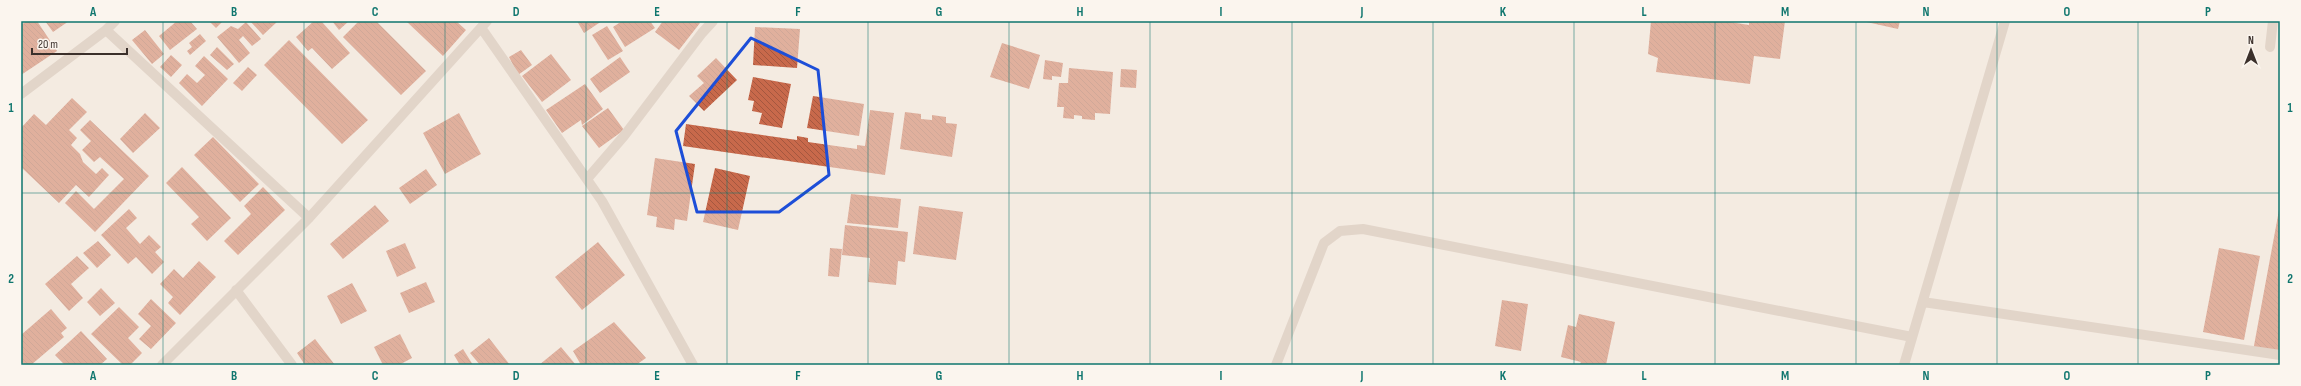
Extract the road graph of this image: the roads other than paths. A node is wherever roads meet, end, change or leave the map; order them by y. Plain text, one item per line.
1 (115, 21) edge
2 (713, 21) edge
3 (2005, 21) edge
4 (2273, 21) edge
5 (485, 25) edge
6 (106, 30) junction
7 (2270, 47) dead end
8 (21, 94) edge
9 (587, 179) junction
10 (309, 218) junction
11 (236, 290) junction
12 (1923, 302) junction
13 (1912, 337) junction
14 (2280, 356) edge
15 (162, 365) edge
16 (292, 365) edge
17 (693, 365) edge
18 (1276, 365) edge
19 (1904, 365) edge

1 - 6 street
2 - 9 street
3 - 12 street
4 - 7 street
5 - 9 street
5 - 10 street
6 - 8 street
6 - 10 street
9 - 17 street
10 - 11 street
11 - 15 street
11 - 16 street
12 - 13 street
12 - 14 street
13 - 18 street
13 - 19 street

